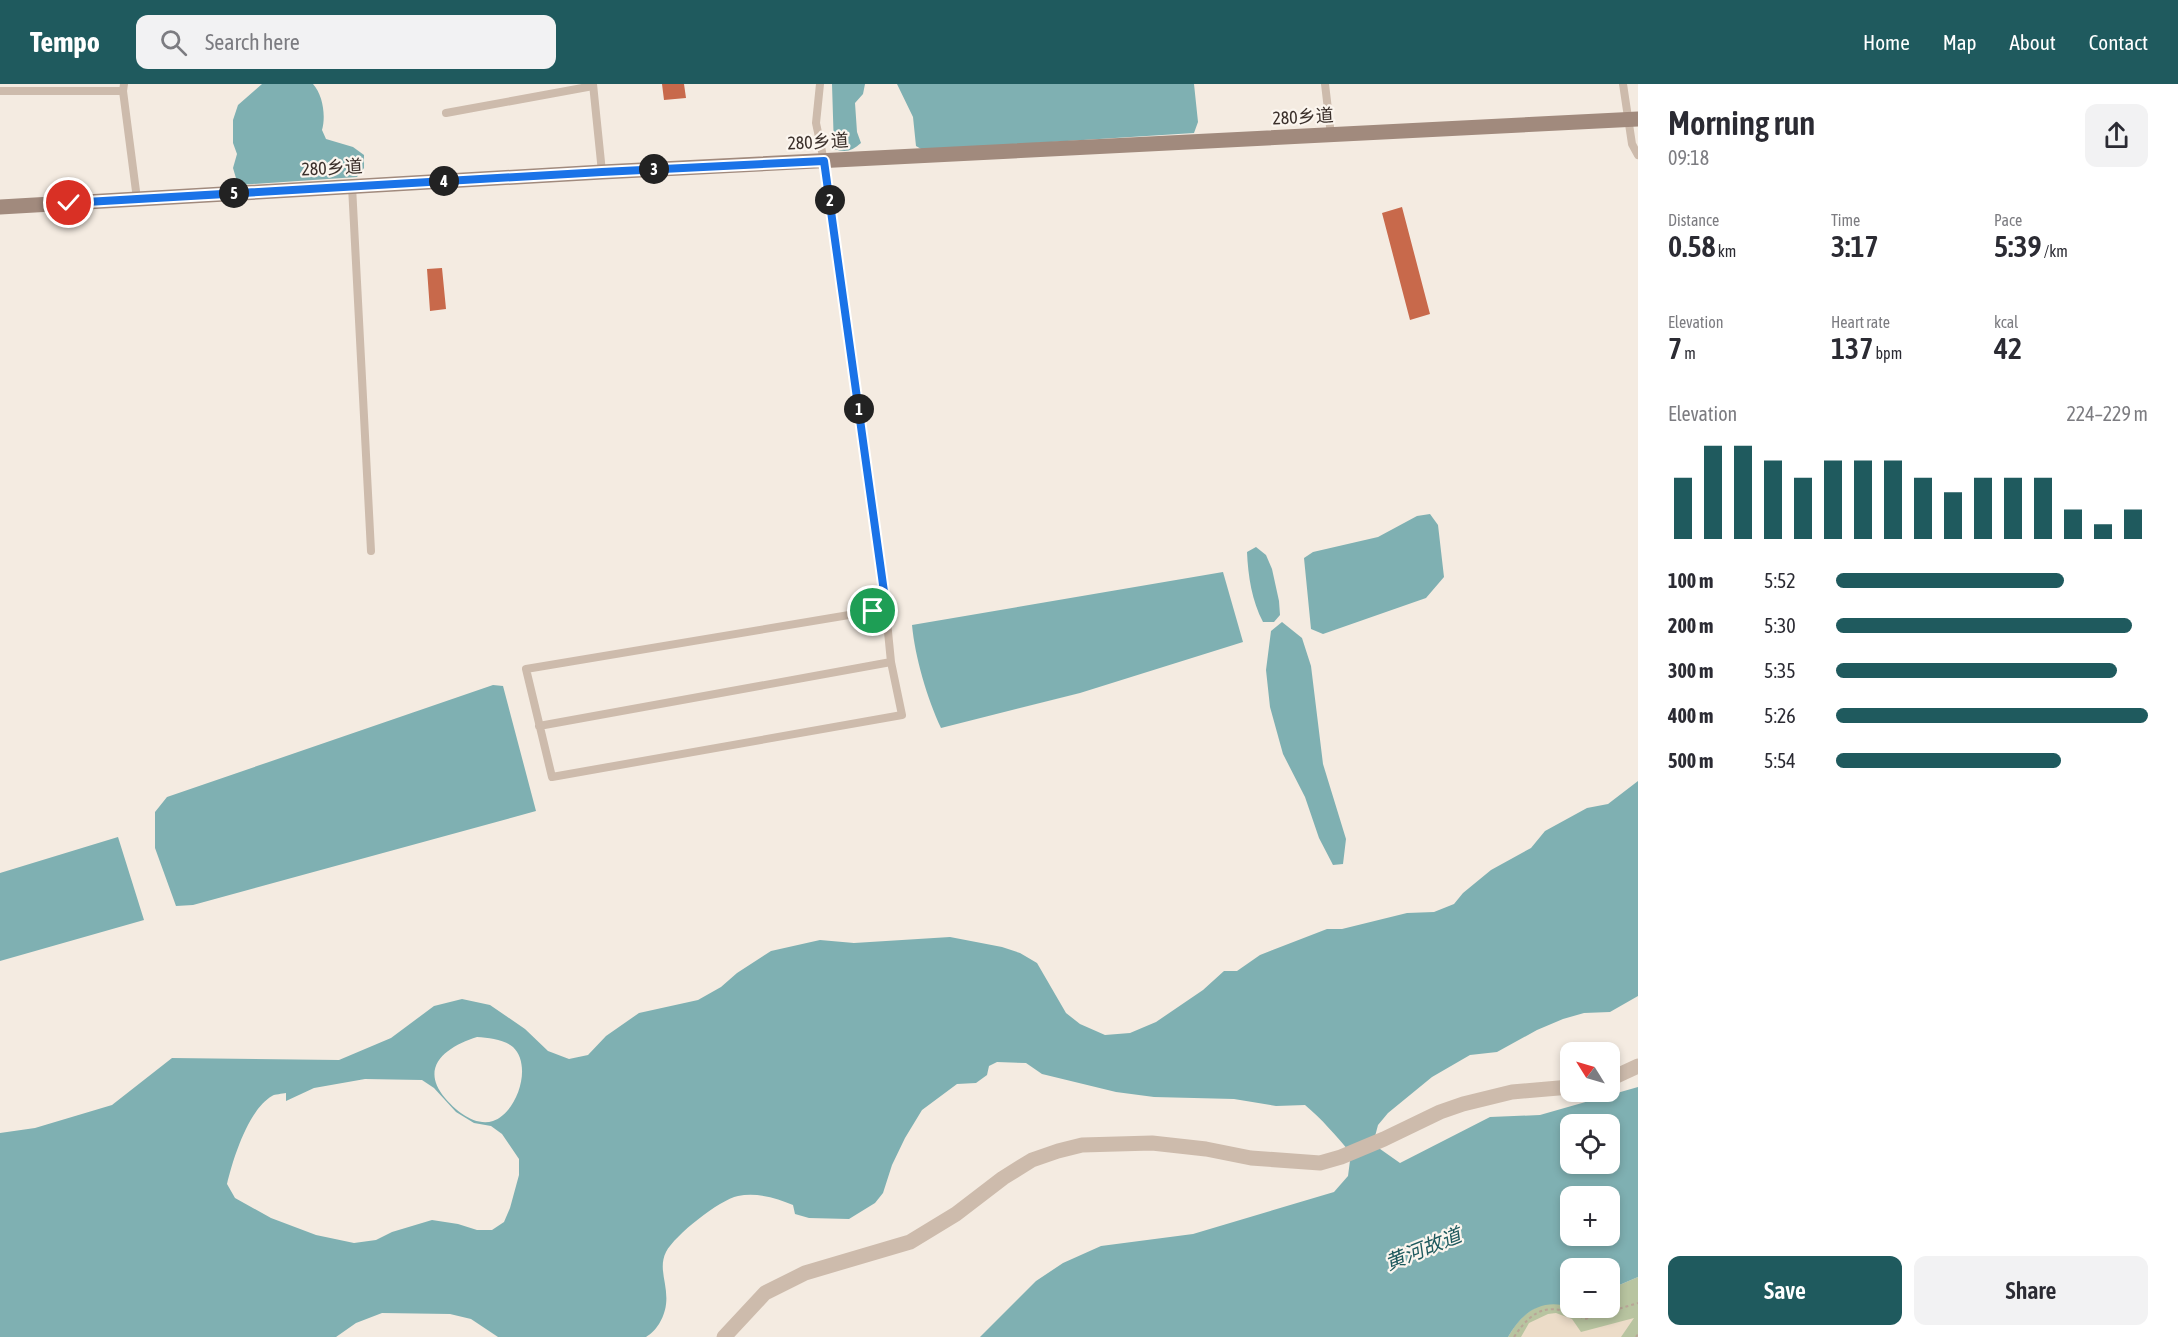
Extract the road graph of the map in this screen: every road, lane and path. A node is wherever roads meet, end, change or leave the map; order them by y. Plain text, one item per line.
1 (820, 84) edge
2 (1325, 84) edge
3 (1623, 84) edge
4 (593, 85) edge
5 (124, 88) edge
6 (0, 91) edge
7 (446, 113) dead end
8 (1634, 119) edge
9 (1331, 135) junction
10 (1638, 155) edge
11 (824, 161) junction
12 (602, 172) junction
13 (352, 186) junction
14 (137, 199) junction
15 (0, 207) edge
16 (371, 551) dead end
17 (885, 599) junction
18 (891, 662) junction
19 (538, 726) junction
20 (1638, 1066) edge
21 (1620, 1074) edge
22 (1560, 1088) edge
23 (1638, 1304) edge
24 (724, 1337) edge
25 (1514, 1337) edge

1 - 11 lane
2 - 9 lane
3 - 8 lane
4 - 7 lane
4 - 12 lane
5 - 6 lane
5 - 14 lane
8 - 9 street, 280乡道
8 - 10 lane
9 - 11 street, 280乡道
11 - 12 street, 280乡道
11 - 17 lane
12 - 13 street, 280乡道
13 - 14 street, 280乡道
13 - 16 lane
14 - 15 street, 280乡道
17 - 18 lane
17 - 19 lane
18 - 19 lane
18 - 19 lane
20 - 21 street
22 - 24 street
23 - 25 path

